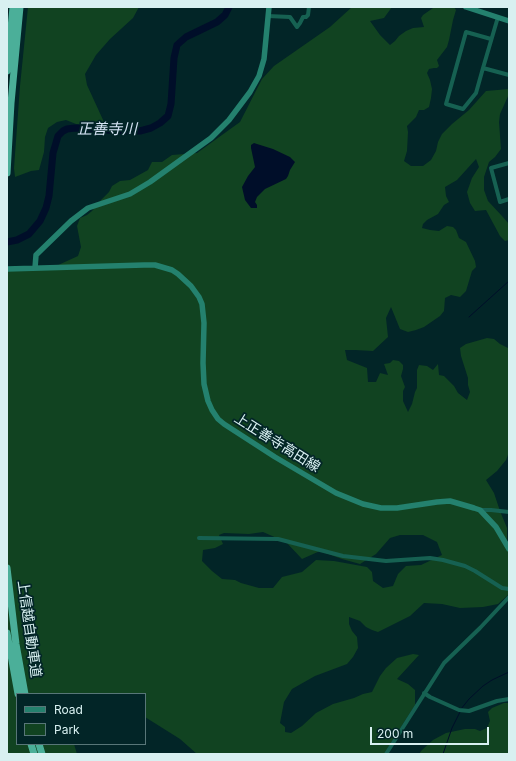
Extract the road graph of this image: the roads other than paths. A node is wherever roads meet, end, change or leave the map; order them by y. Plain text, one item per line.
1 (13, 7) edge
2 (20, 7) edge
3 (269, 7) edge
4 (309, 7) edge
5 (466, 7) edge
6 (268, 16) junction
7 (498, 17) junction
8 (509, 21) edge
9 (492, 39) junction
10 (483, 68) junction
11 (7, 71) edge
12 (509, 75) edge
13 (509, 163) edge
14 (7, 173) edge
15 (509, 199) edge
16 (35, 268) junction
17 (7, 269) edge
18 (480, 510) junction
19 (509, 512) edge
20 (199, 538) dead end
21 (509, 548) edge
22 (7, 568) edge
23 (509, 589) edge
24 (509, 597) edge
25 (7, 633) edge
26 (18, 693) edge
27 (25, 693) edge
28 (424, 694) junction
29 (509, 699) edge
30 (386, 754) edge

1 - 11 highway
2 - 14 highway
3 - 6 main road
4 - 6 street
5 - 7 main road
6 - 16 main road
7 - 8 main road
7 - 9 street
9 - 10 street
9 - 10 street
10 - 12 street
13 - 15 street
16 - 17 main road, 上正善寺高田線
16 - 18 main road, 上正善寺高田線
18 - 19 street
18 - 21 main road, 上正善寺高田線
20 - 23 street
22 - 27 highway, 上信越自動車道
24 - 28 street
25 - 26 highway, 上信越自動車道
28 - 29 street
28 - 30 street

